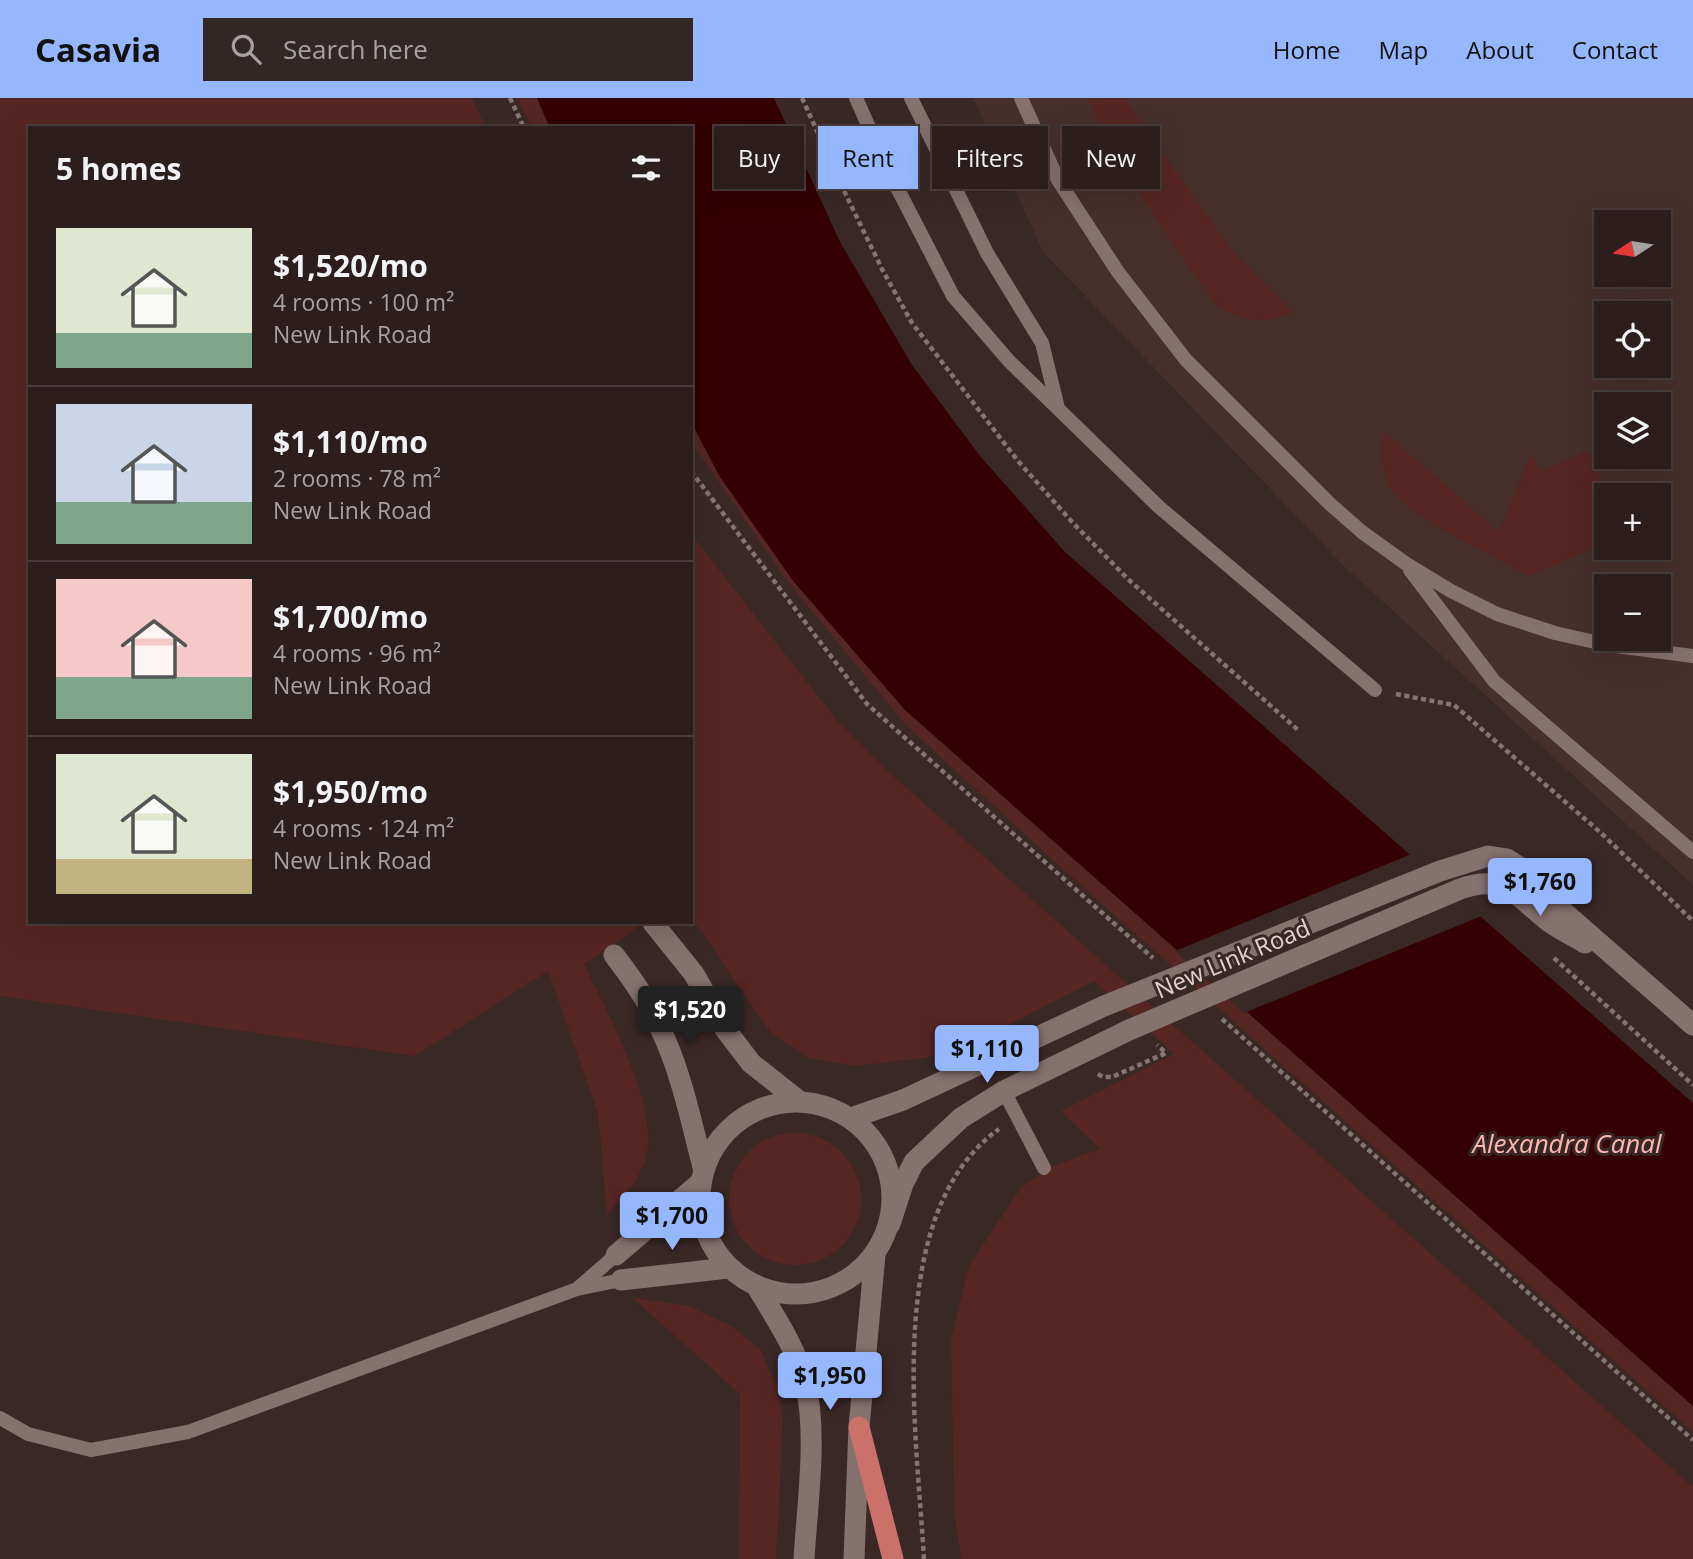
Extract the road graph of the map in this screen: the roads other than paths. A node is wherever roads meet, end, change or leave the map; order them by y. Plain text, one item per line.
1 (856, 98) edge
2 (911, 98) edge
3 (1021, 98) edge
4 (1059, 409) junction
5 (1405, 563) junction
6 (1693, 656) edge
7 (1374, 690) road end
8 (1693, 852) edge
9 (654, 924) edge
10 (614, 955) dead end
11 (1637, 976) junction
12 (1693, 1025) edge
13 (1004, 1091) junction
14 (799, 1101) junction
15 (850, 1118) junction
16 (1044, 1168) dead end
17 (702, 1175) junction
18 (890, 1224) junction
19 (616, 1255) joint
20 (875, 1255) junction
21 (728, 1268) junction
22 (621, 1280) joint
23 (757, 1287) junction
24 (577, 1289) junction
25 (0, 1418) edge
26 (859, 1427) junction
27 (804, 1559) edge
28 (854, 1559) edge
29 (894, 1559) edge

1 - 4 lane
2 - 4 lane
3 - 5 lane
4 - 7 lane
5 - 6 lane
5 - 8 lane
9 - 14 street
10 - 17 street
11 - 12 street, New Link Road
11 - 13 street, New Link Road
11 - 15 street, New Link Road
13 - 16 lane
13 - 18 street, New Link Road
14 - 15 street, New Link Road
14 - 17 street, New Link Road
15 - 18 street, New Link Road
17 - 19 street
17 - 21 street, New Link Road
18 - 20 street, New Link Road
19 - 24 lane
20 - 23 street, New Link Road
20 - 26 street, New Link Road
21 - 22 street
21 - 23 street, New Link Road
22 - 24 lane
23 - 27 street, New Link Road
24 - 25 lane
26 - 28 street, New Link Road
26 - 29 highway

